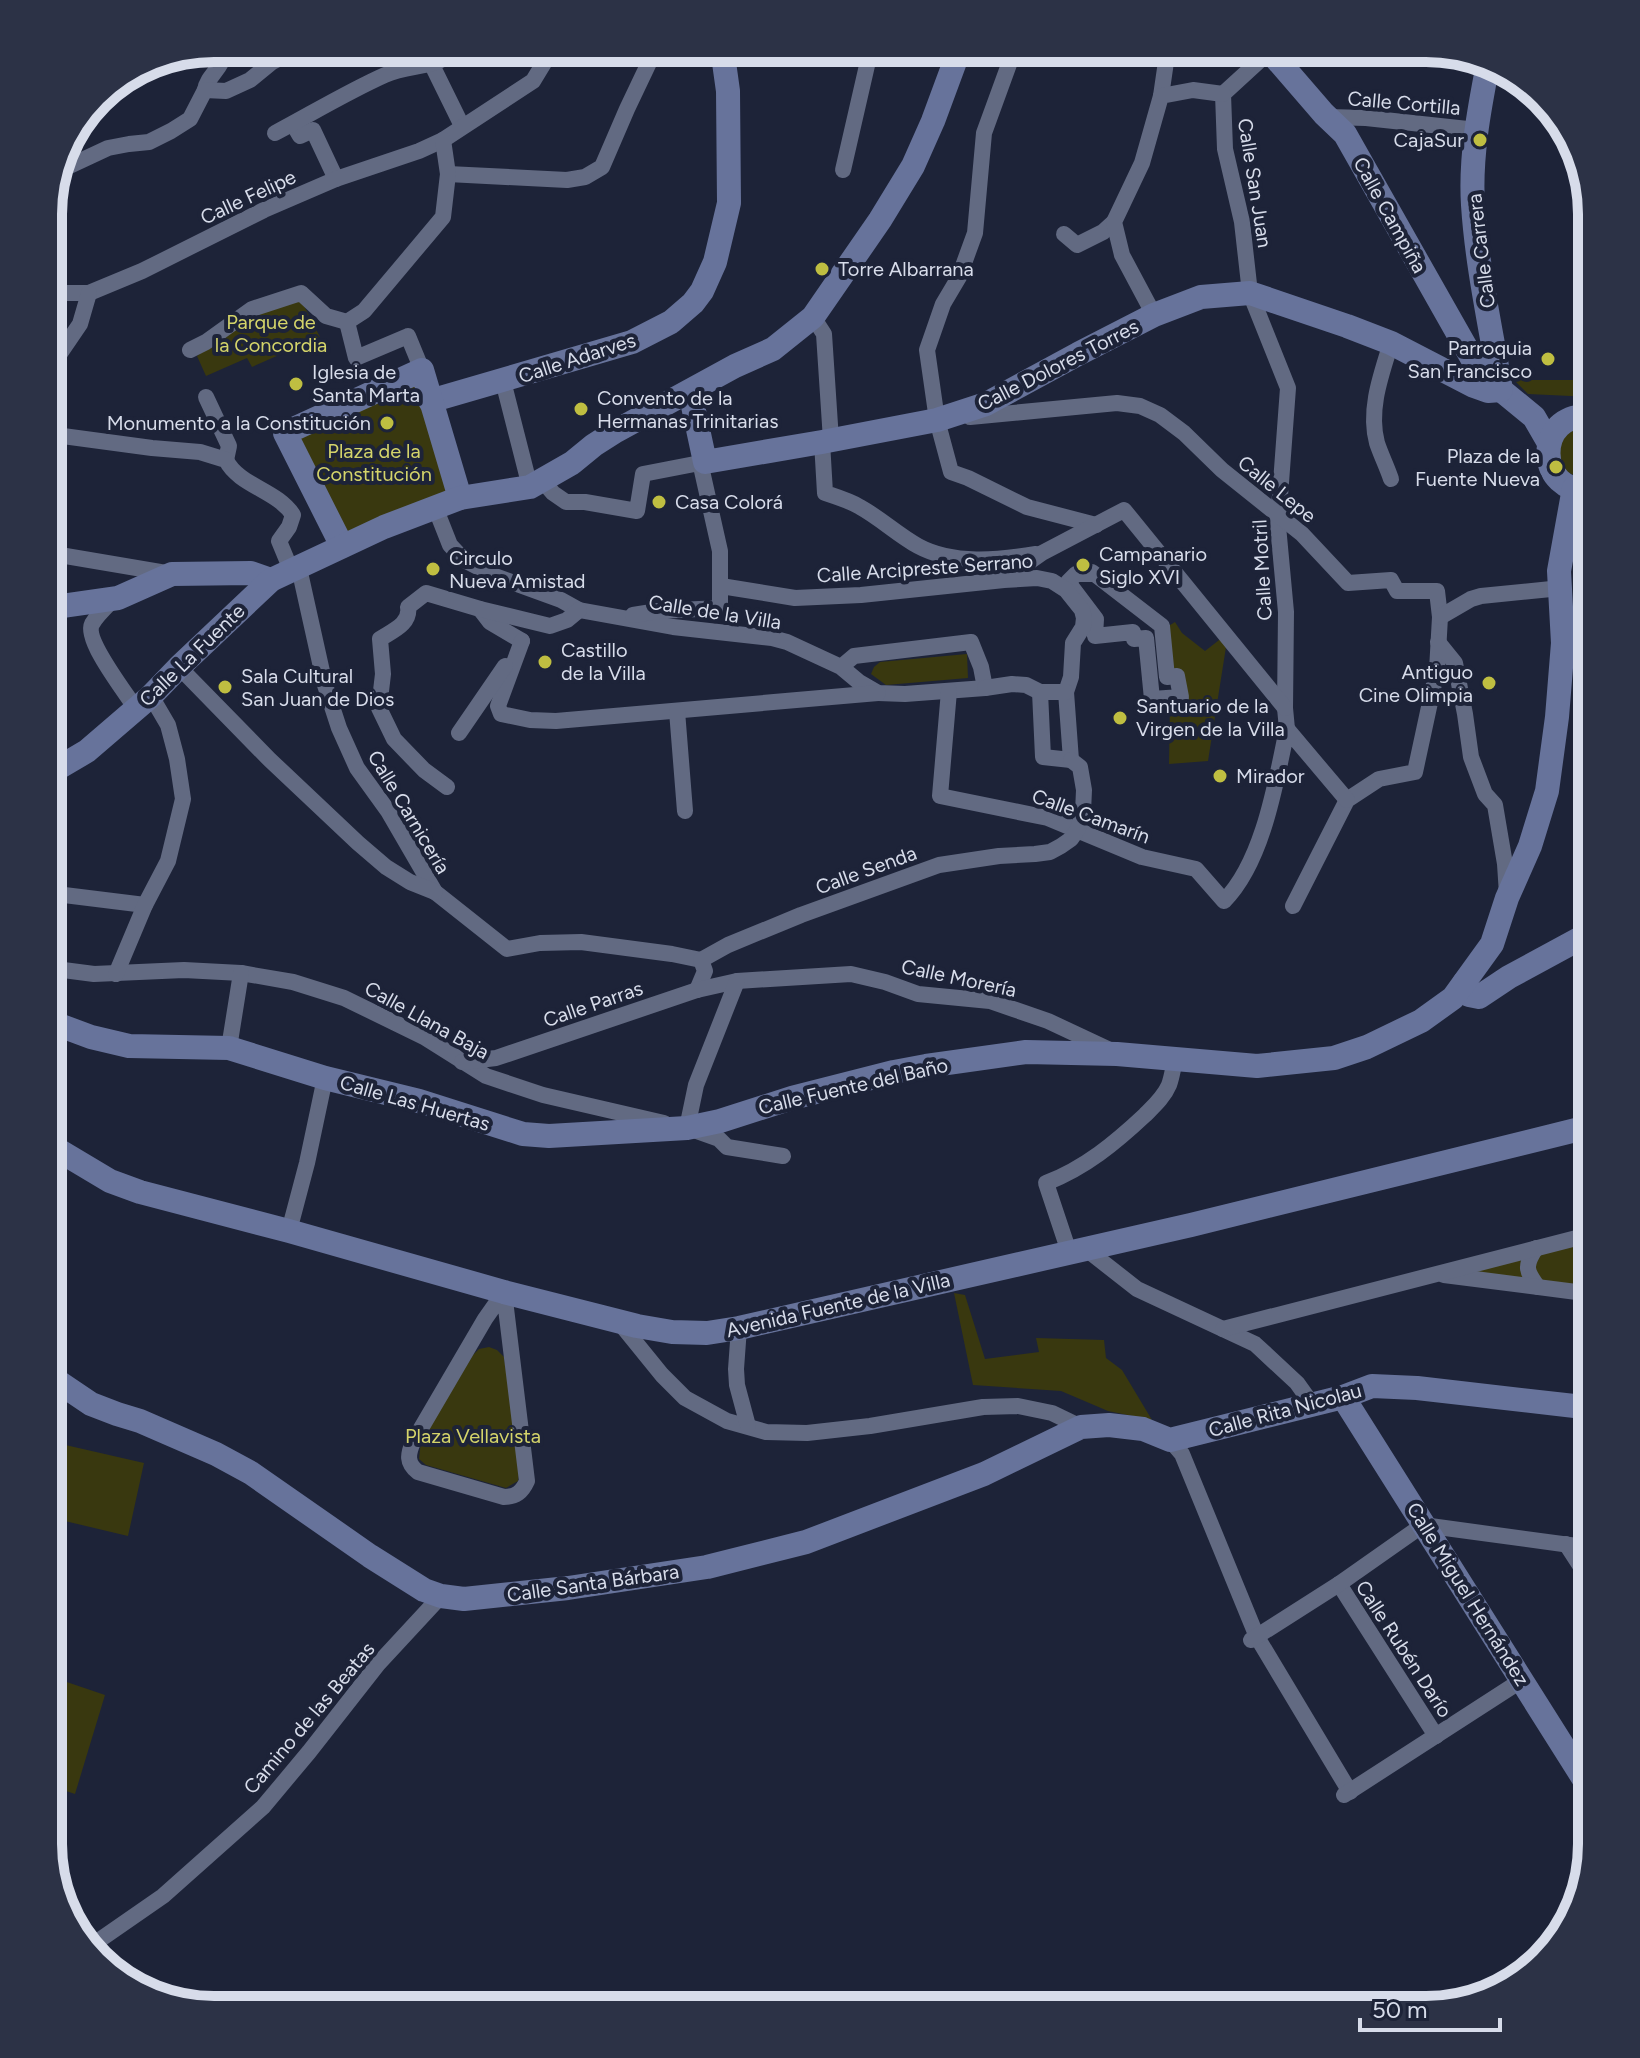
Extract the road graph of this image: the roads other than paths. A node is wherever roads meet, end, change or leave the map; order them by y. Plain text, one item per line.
1 (223, 62) edge
2 (272, 62) edge
3 (439, 62) edge
4 (545, 62) edge
5 (649, 62) edge
6 (724, 62) edge
7 (867, 62) edge
8 (955, 62) edge
9 (1010, 62) edge
10 (1166, 62) edge
11 (1256, 62) edge
12 (1279, 62) edge
13 (432, 65) junction
14 (1486, 75) edge
15 (205, 90) junction
16 (1223, 94) junction
17 (1161, 96) junction
18 (1328, 117) junction
19 (293, 124) junction
20 (462, 126) junction
21 (1477, 130) junction
22 (275, 133) dead end
23 (443, 140) junction
24 (70, 166) edge
25 (843, 170) dead end
26 (448, 174) junction
27 (336, 179) junction
28 (1114, 222) junction
29 (1064, 234) dead end
30 (62, 293) edge
31 (89, 293) junction
32 (1250, 293) junction
33 (1154, 315) junction
34 (813, 317) junction
35 (347, 322) junction
36 (1391, 343) junction
37 (62, 350) edge
38 (190, 350) dead end
39 (422, 370) junction
40 (503, 381) junction
41 (1501, 390) junction
42 (690, 392) junction
43 (206, 397) dead end
44 (430, 401) junction
45 (1578, 417) edge
46 (937, 420) junction
47 (1555, 433) junction
48 (62, 436) edge
49 (826, 441) junction
50 (226, 460) junction
51 (703, 462) junction
52 (1391, 479) dead end
53 (537, 483) junction
54 (1578, 487) edge
55 (314, 490) junction
56 (460, 498) junction
57 (286, 505) junction
58 (435, 507) junction
59 (1578, 508) edge
60 (1277, 515) junction
61 (1096, 525) junction
62 (342, 546) junction
63 (1042, 553) junction
64 (62, 555) edge
65 (287, 572) junction
66 (172, 574) junction
67 (1004, 580) junction
68 (1560, 580) junction
69 (721, 586) junction
70 (114, 599) junction
71 (62, 606) edge
72 (480, 609) junction
73 (579, 610) junction
74 (620, 617) junction
75 (1440, 617) junction
76 (522, 641) junction
77 (1438, 642) junction
78 (179, 667) junction
79 (841, 667) junction
80 (985, 688) junction
81 (949, 691) junction
82 (1040, 692) junction
83 (1066, 692) junction
84 (878, 693) junction
85 (1152, 699) joint
86 (144, 702) junction
87 (1285, 708) junction
88 (677, 711) junction
89 (1287, 729) junction
90 (459, 733) dead end
91 (1071, 760) junction
92 (62, 766) edge
93 (447, 787) dead end
94 (1347, 800) junction
95 (685, 811) dead end
96 (1078, 829) junction
97 (435, 892) junction
98 (62, 895) edge
99 (1507, 898) junction
100 (1224, 901) joint
101 (145, 905) junction
102 (1293, 906) dead end
103 (1578, 940) edge
104 (701, 960) junction
105 (62, 970) edge
106 (241, 973) junction
107 (116, 974) junction
108 (737, 981) junction
109 (1464, 983) junction
110 (697, 990) junction
111 (62, 1026) edge
112 (229, 1048) junction
113 (1117, 1054) junction
114 (1175, 1060) junction
115 (462, 1062) junction
116 (325, 1078) junction
117 (687, 1128) junction
118 (1578, 1129) edge
119 (62, 1153) edge
120 (783, 1156) dead end
121 (289, 1231) junction
122 (1578, 1238) edge
123 (1536, 1248) junction
124 (1077, 1251) junction
125 (1434, 1274) junction
126 (1538, 1287) junction
127 (504, 1292) junction
128 (1578, 1292) edge
129 (618, 1321) junction
130 (739, 1328) junction
131 (1223, 1329) junction
132 (62, 1384) edge
133 (1343, 1397) junction
134 (1312, 1404) junction
135 (1578, 1406) edge
136 (748, 1426) junction
137 (1081, 1427) junction
138 (1170, 1440) junction
139 (1423, 1525) junction
140 (1566, 1544) junction
141 (1578, 1546) edge
142 (1578, 1562) edge
143 (1339, 1584) junction
144 (441, 1596) junction
145 (1254, 1639) junction
146 (1522, 1680) junction
147 (1436, 1736) junction
148 (1578, 1770) edge
149 (97, 1942) edge

1 - 15 street
2 - 15 street
3 - 13 street
4 - 20 street, Calle Felipe
5 - 26 street
6 - 40 street, Calle Adarves
7 - 25 street
8 - 34 street
9 - 46 street
10 - 17 street
11 - 16 street, Calle San Juan
12 - 18 street, Calle Campiña
13 - 19 street
13 - 20 street
14 - 21 street, Calle Carrera
15 - 24 street
16 - 17 street
16 - 32 street, Calle San Juan
17 - 28 street
18 - 21 street, Calle Cortilla
18 - 41 street, Calle Campiña
19 - 22 street
19 - 27 street
20 - 23 street, Calle Felipe
21 - 41 street, Calle Carrera
23 - 26 street
23 - 27 street, Calle Felipe
26 - 35 street
27 - 31 street, Calle Felipe
28 - 29 street
28 - 33 street
30 - 31 street, Calle Felipe
31 - 37 street
32 - 33 street, Calle Dolores Torres
32 - 36 street, Calle Dolores Torres
32 - 60 street, Calle Motril
33 - 46 street, Calle Dolores Torres
34 - 42 street
34 - 49 street
35 - 38 street
35 - 39 street
36 - 41 street, Calle Dolores Torres
36 - 52 street
39 - 44 street
39 - 55 street
40 - 44 street, Calle Adarves
40 - 53 street
41 - 47 street
42 - 51 street
42 - 53 street
43 - 50 street
44 - 56 street
45 - 47 street
46 - 49 street, Calle Dolores Torres
46 - 60 street, Calle Lepe
46 - 61 street
47 - 54 street
48 - 50 street
49 - 51 street, Calle Dolores Torres
49 - 63 street
50 - 57 street
51 - 53 street, Calle Dolores Torres
51 - 69 street
53 - 56 street
55 - 57 street
55 - 62 street
56 - 58 street
57 - 65 street, Calle Carnicería
58 - 62 street
58 - 73 street, Calle de la Villa
59 - 68 street
60 - 75 street, Calle Lepe
60 - 87 street, Calle Motril
61 - 63 street, Calle Motril
61 - 87 street, Calle Motril
62 - 65 street, Calle La Fuente
63 - 67 street, Calle Motril
64 - 66 street
65 - 66 street
65 - 78 street, Calle La Fuente
65 - 97 street, Calle Carnicería
66 - 70 street
67 - 69 street, Calle Arcipreste Serrano
67 - 83 street, Calle Arcipreste Serrano
68 - 75 street
68 - 99 street, Calle Fuente del Baño
69 - 74 street
70 - 71 street
70 - 86 street
72 - 73 street
72 - 76 street
72 - 93 street
73 - 74 street, Calle de la Villa
74 - 79 street, Calle de la Villa
75 - 77 street
76 - 88 street
76 - 90 street
77 - 94 street
77 - 99 street
78 - 86 street, Calle La Fuente
78 - 97 street
79 - 80 street
79 - 84 street, Calle de la Villa
80 - 81 street
80 - 82 street
81 - 84 street
81 - 96 street, Calle Camarín
82 - 83 street
82 - 91 street
83 - 91 street
84 - 88 street
85 - 85 street
86 - 92 street, Calle La Fuente
86 - 101 street
87 - 89 street, Calle Motril
88 - 95 street
89 - 94 street
89 - 100 street, Calle Motril
91 - 96 street
94 - 102 street
96 - 100 street, Calle Camarín
96 - 104 street, Calle Senda
97 - 104 street, Calle Carnicería
98 - 101 street
99 - 109 street, Calle Fuente del Baño
101 - 107 street
103 - 109 street
104 - 110 street
105 - 107 street, Calle Llana Baja
106 - 107 street, Calle Llana Baja
106 - 112 street
106 - 115 street, Calle Llana Baja
108 - 110 street, Calle Parras
108 - 113 street, Calle Morería
108 - 117 street
109 - 114 street, Calle Fuente del Baño
110 - 115 street, Calle Parras
111 - 112 street, Calle Las Huertas
112 - 116 street, Calle Las Huertas
113 - 114 street, Calle Fuente del Baño
113 - 117 street, Calle Fuente del Baño
114 - 124 street
115 - 117 street, Calle Llana Baja
116 - 117 street, Calle Las Huertas
116 - 121 street
117 - 120 street, Calle Las Huertas
118 - 124 street, Avenida Fuente de la Villa
119 - 121 street, Avenida Fuente de la Villa
121 - 127 street, Avenida Fuente de la Villa
122 - 123 street
123 - 125 street
123 - 126 street
124 - 130 street, Avenida Fuente de la Villa
124 - 131 street
125 - 126 street
125 - 131 street
126 - 128 street
127 - 127 street
127 - 129 street, Avenida Fuente de la Villa
129 - 130 street, Avenida Fuente de la Villa
129 - 136 street
130 - 136 street
131 - 134 street
132 - 144 street, Calle Santa Bárbara
133 - 134 street, Calle Rita Nicolau
133 - 135 street, Calle Rita Nicolau
133 - 139 street, Calle Miguel Hernández
134 - 138 street, Calle Rita Nicolau
136 - 137 street
137 - 138 street, Calle Santa Bárbara
137 - 144 street, Calle Santa Bárbara
138 - 145 street
139 - 140 street
139 - 143 street
139 - 146 street, Calle Miguel Hernández
140 - 141 street
140 - 142 street
143 - 145 street
143 - 147 street, Calle Rubén Darío
144 - 149 street, Camino de las Beatas
145 - 147 street
146 - 147 street
146 - 148 street, Calle Miguel Hernández

